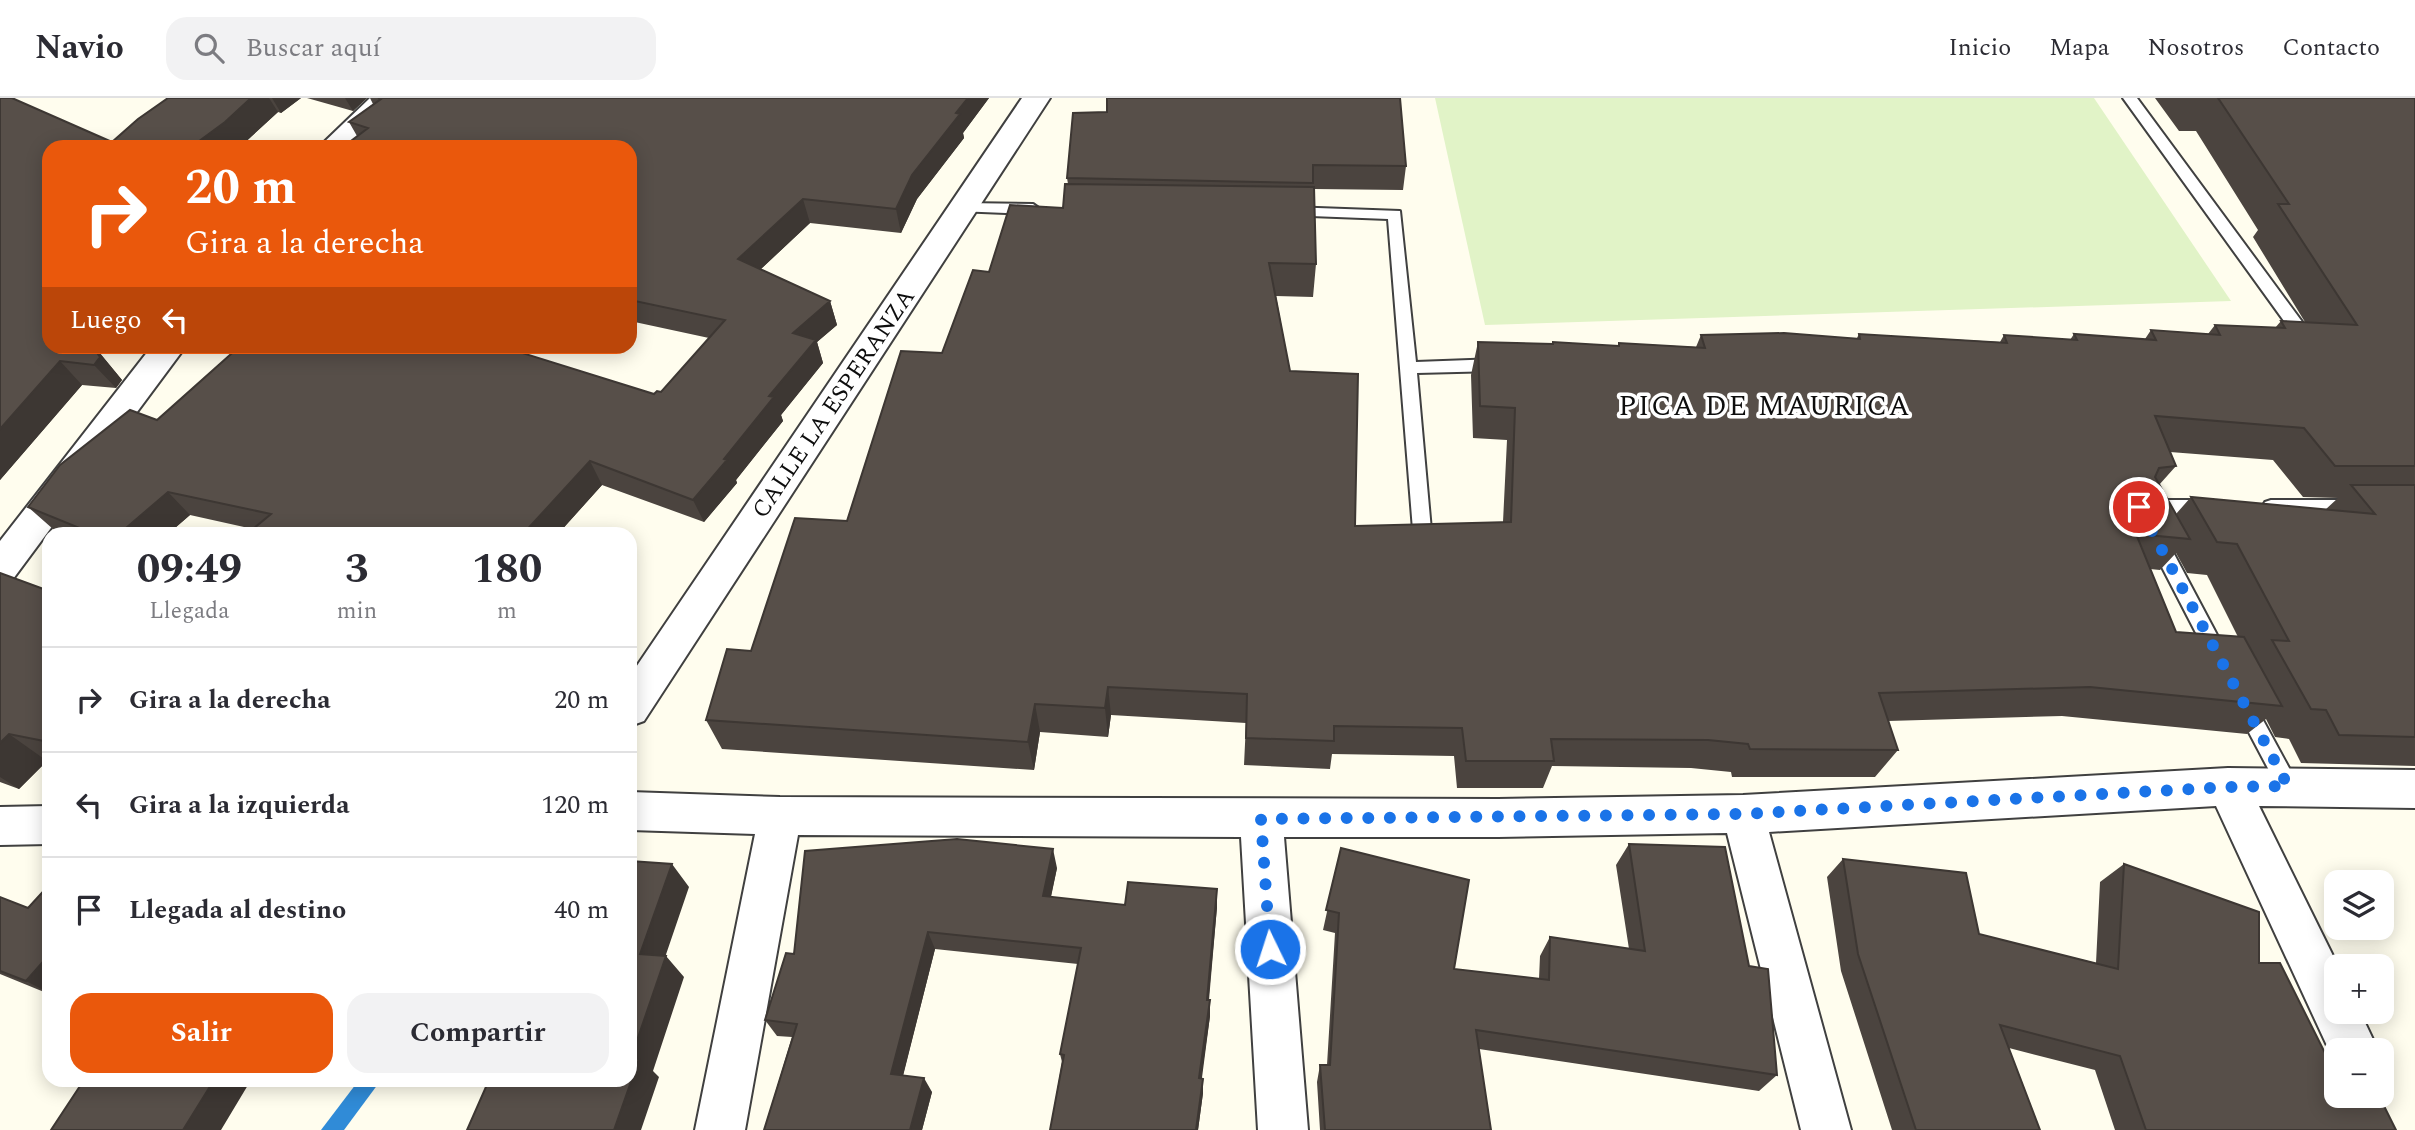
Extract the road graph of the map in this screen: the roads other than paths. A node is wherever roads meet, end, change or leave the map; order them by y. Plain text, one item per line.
1 (386, 98) edge
2 (2130, 98) edge
3 (1025, 99) edge
4 (341, 140) edge
5 (962, 208) junction
6 (1046, 209) edge
7 (1270, 212) edge
8 (2294, 343) edge
9 (164, 354) edge
10 (1518, 365) edge
11 (1407, 368) junction
12 (2222, 507) edge
13 (2249, 507) edge
14 (2374, 507) edge
15 (1422, 530) edge
16 (0, 569) edge
17 (637, 698) edge
18 (2288, 786) junction
19 (2228, 787) junction
20 (2415, 789) edge
21 (637, 811) edge
22 (1743, 814) junction
23 (780, 816) junction
24 (1261, 819) junction
25 (42, 825) edge
26 (0, 826) edge
27 (2348, 1038) edge
28 (720, 1130) edge
29 (1283, 1130) edge
30 (1826, 1130) edge

1 - 4 street
2 - 8 lane
3 - 5 street, CALLE LA ESPERANZA
5 - 6 lane
5 - 17 street, CALLE LA ESPERANZA
7 - 11 lane
9 - 16 street
10 - 11 lane
11 - 15 lane
12 - 18 lane
13 - 14 lane
18 - 19 street
18 - 20 street
19 - 22 street
19 - 27 street
21 - 23 street
22 - 24 street
22 - 30 street
23 - 24 street
23 - 28 street
24 - 29 street
25 - 26 street

